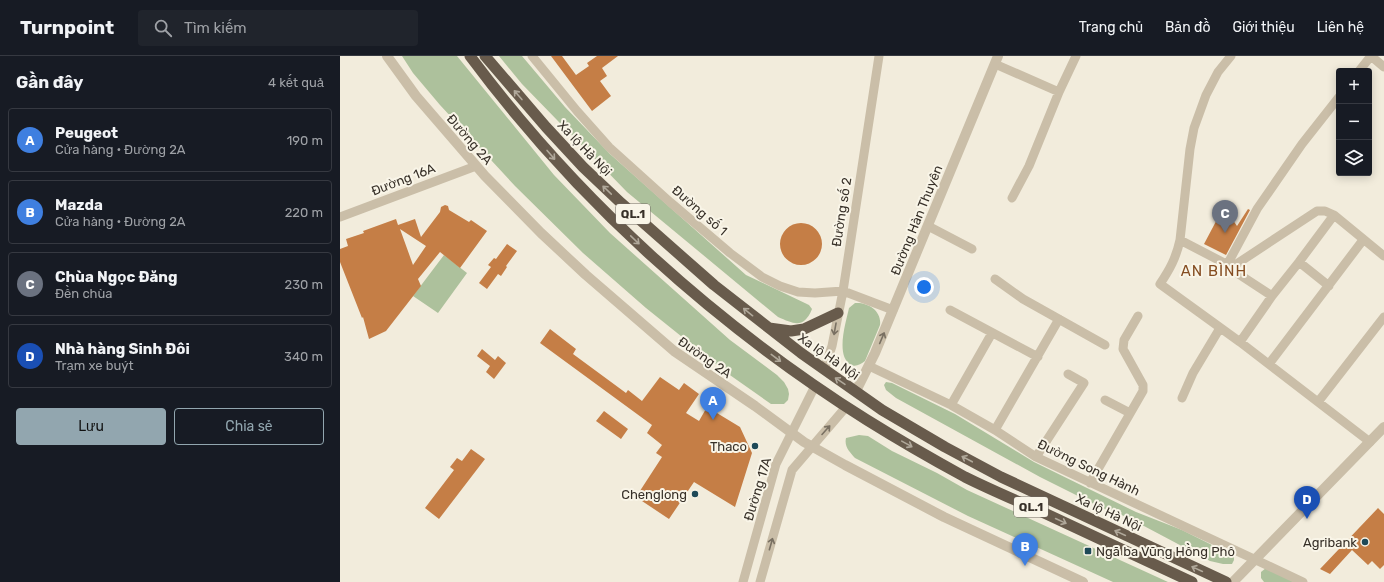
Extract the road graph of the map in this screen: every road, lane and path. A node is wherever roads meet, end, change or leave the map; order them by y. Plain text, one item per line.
1 (387, 56) edge
2 (470, 56) edge
3 (485, 56) edge
4 (532, 56) edge
5 (879, 56) edge
6 (1076, 56) edge
7 (1231, 56) edge
8 (1371, 56) edge
9 (996, 60) edge
10 (1384, 67) edge
11 (1361, 68) edge
12 (1059, 92) junction
13 (1336, 101) edge
14 (476, 166) junction
15 (1012, 198) dead end
16 (1334, 215) junction
17 (340, 217) edge
18 (928, 226) junction
19 (1180, 240) junction
20 (1363, 240) junction
21 (972, 249) dead end
22 (1384, 256) edge
23 (1299, 262) junction
24 (1230, 266) junction
25 (995, 278) dead end
26 (1329, 286) junction
27 (843, 291) junction
28 (1272, 296) junction
29 (893, 310) junction
30 (950, 310) dead end
31 (838, 313) junction
32 (1138, 316) dead end
33 (1384, 317) edge
34 (1059, 319) junction
35 (767, 327) junction
36 (1220, 328) junction
37 (992, 333) junction
38 (1240, 342) junction
39 (1105, 345) dead end
40 (1038, 357) junction
41 (1269, 364) junction
42 (869, 366) junction
43 (824, 370) junction
44 (1068, 374) dead end
45 (815, 386) junction
46 (856, 391) junction
47 (1182, 398) dead end
48 (1105, 400) dead end
49 (1318, 402) junction
50 (951, 405) junction
51 (846, 407) junction
52 (1130, 413) junction
53 (1384, 428) edge
54 (995, 430) junction
55 (792, 433) junction
56 (1370, 442) junction
57 (812, 446) junction
58 (1036, 457) junction
59 (1090, 483) junction
60 (1254, 560) junction
61 (743, 582) edge
62 (760, 582) edge
63 (1083, 582) edge
64 (1192, 582) edge
65 (1226, 582) edge
66 (1233, 582) edge
67 (1303, 582) edge

1 - 14 street, Đường 2A
2 -> 45 highway, QL.1
35 -> 3 highway, Xa lộ Hà Nội / QL.1
4 - 27 street, Đường số 1
5 - 27 street, Đường số 2
6 - 12 street
7 - 19 street
8 - 10 street
8 - 11 street
9 - 12 street
9 - 18 street, Đường Hàn Thuyên
12 - 15 street
13 - 24 street
14 - 17 street, Đường 16A
14 - 55 street, Đường 2A
16 - 20 street
16 - 23 street
16 - 24 street
18 - 21 street
18 - 29 street, Đường Hàn Thuyên
19 - 24 street
19 - 36 street
20 - 22 street
20 - 26 street
23 - 26 street
23 - 28 street
24 - 28 street
25 - 34 street
26 - 41 street
27 - 29 street, Đường số 1
27 - 31 street, Đường số 2
28 - 38 street
42 -> 29 street, Đường Hàn Thuyên
30 - 37 street
31 - 35 highway
31 -> 43 street, Đường số 2
32 - 52 street
33 - 49 street
34 - 39 street
34 - 40 street
35 - 43 highway, Xa lộ Hà Nội / QL.1
36 - 38 street
36 - 47 street
37 - 40 street
37 - 50 street
38 - 41 street
40 - 54 street
41 - 49 street
42 - 46 street, Đường Hàn Thuyên
42 - 50 street, Đường Song Hành
43 - 45 highway
46 -> 43 highway, Xa lộ Hà Nội / QL.1
44 - 58 street
45 - 51 highway, QL.1
45 - 55 street, Đường 17A
46 - 51 highway
65 -> 46 highway, Xa lộ Hà Nội / QL.1
48 - 52 street
49 - 56 street
50 - 54 street, Đường Song Hành
57 -> 51 street
51 -> 64 highway, QL.1
52 - 59 street
53 - 56 street
54 - 58 street, Đường Song Hành
55 - 57 street, Đường 2A
55 - 61 street, Đường 17A
56 - 60 street
62 -> 57 street
57 - 63 street, Đường 2A
58 - 59 street, Đường Song Hành
59 - 60 street, Đường Song Hành
60 - 66 street
60 - 67 street, Đường Song Hành

